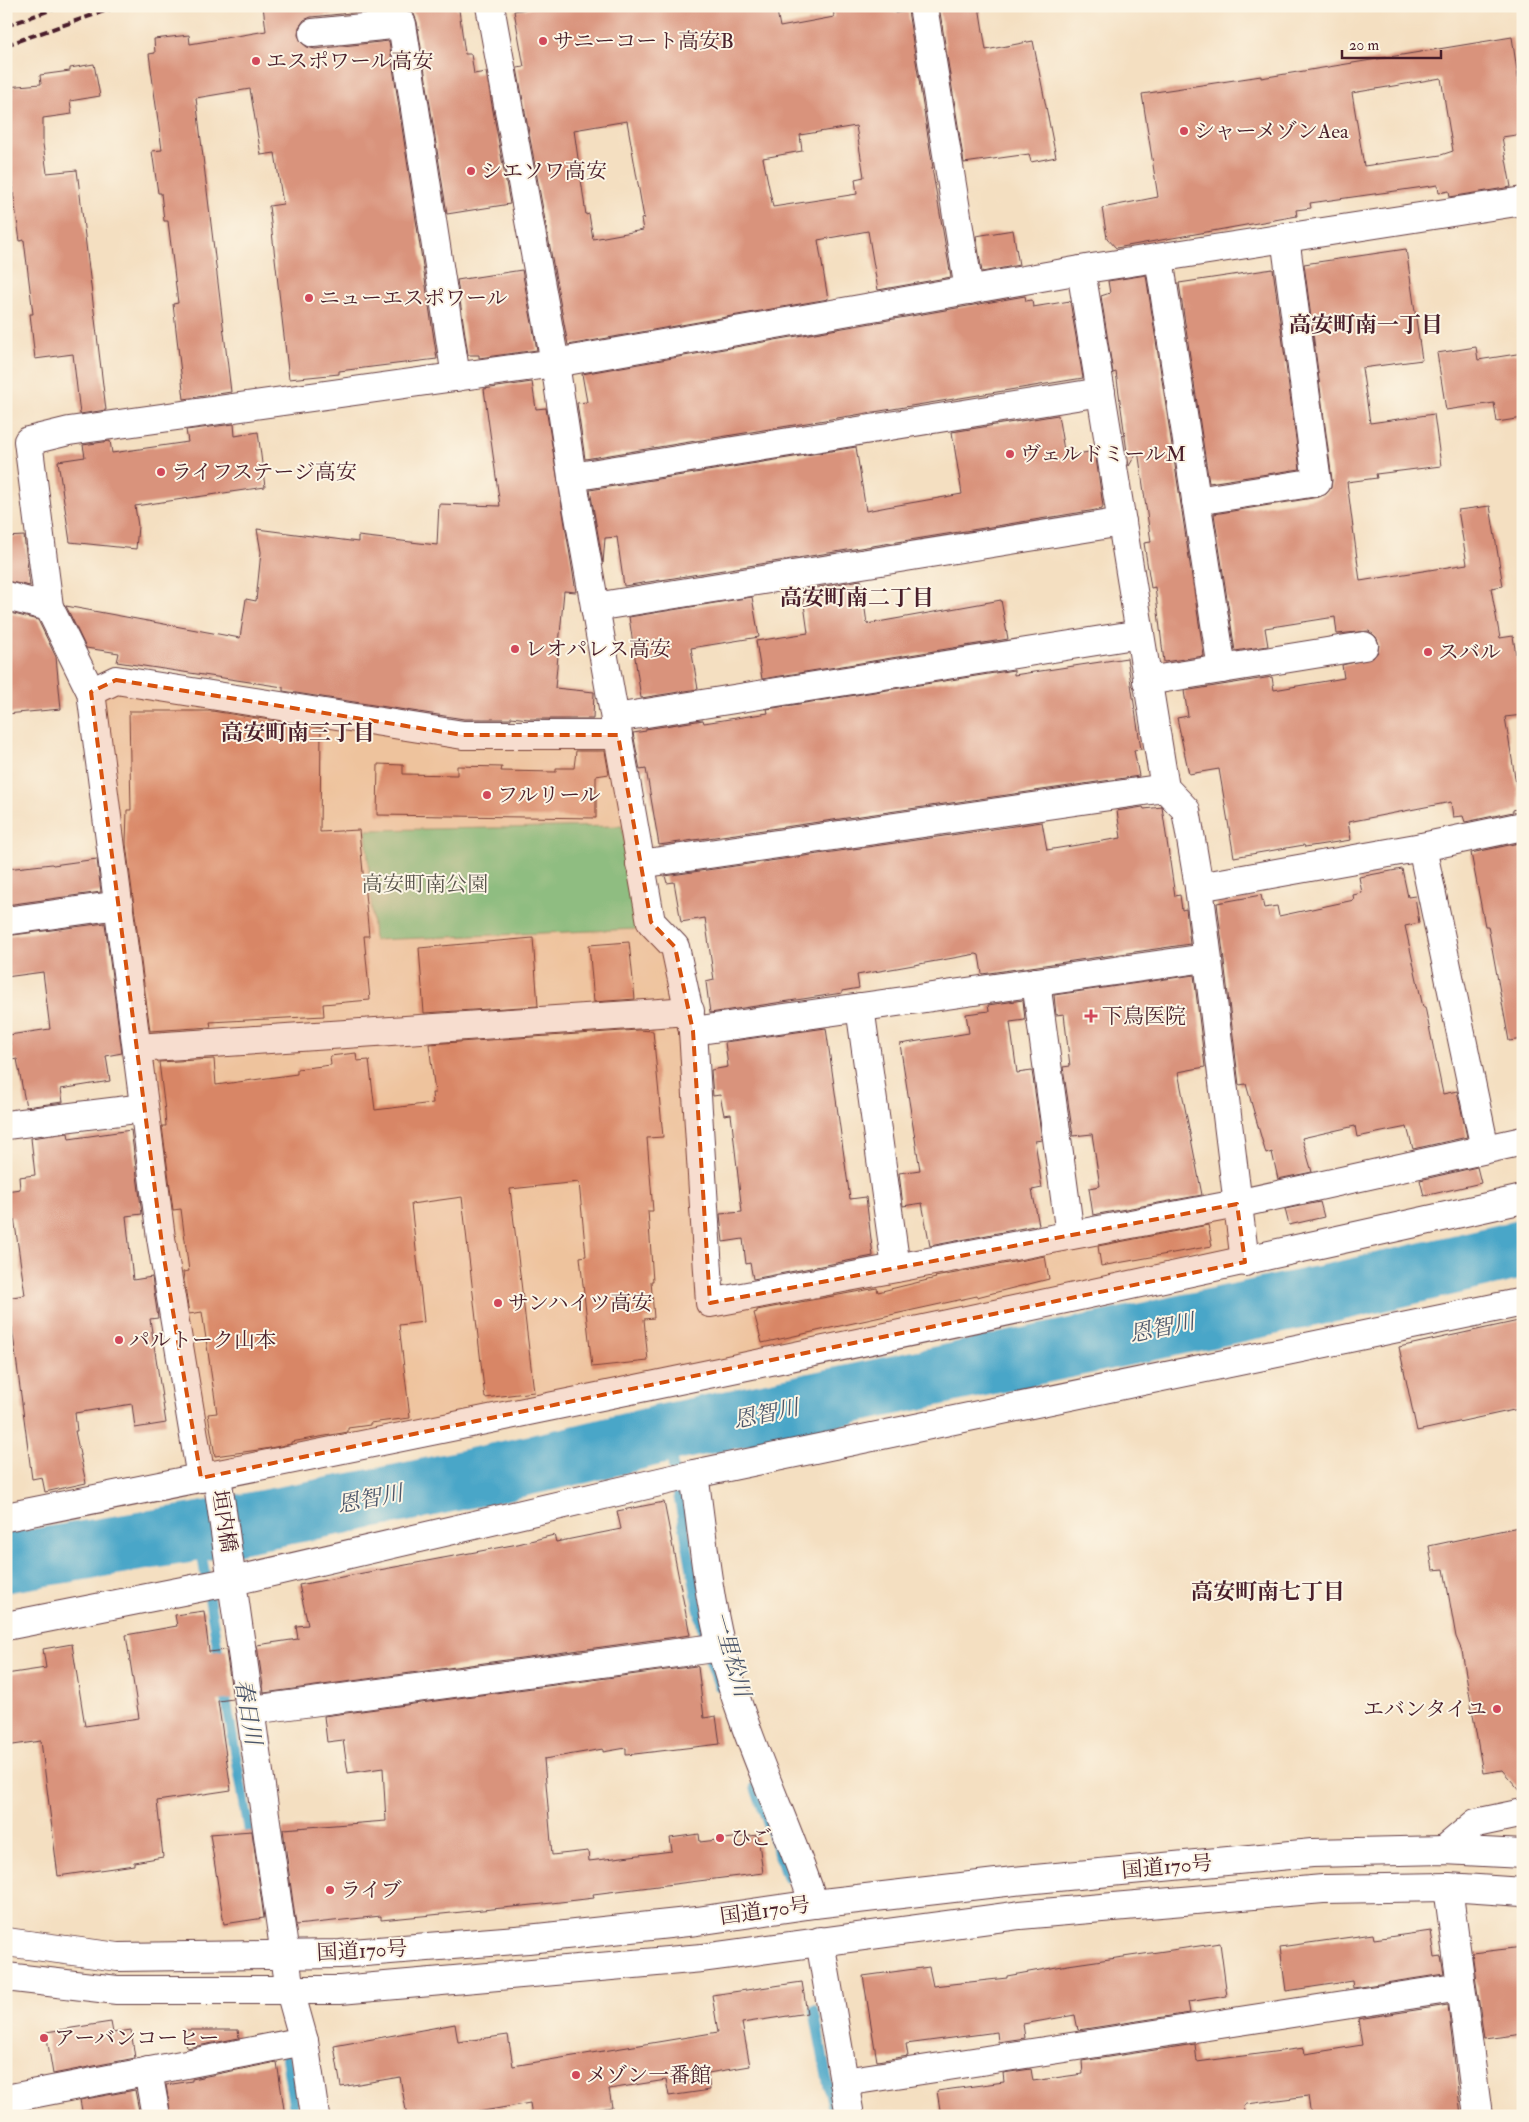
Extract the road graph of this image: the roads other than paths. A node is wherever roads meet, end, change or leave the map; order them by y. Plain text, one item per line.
1 (490, 6) edge
2 (923, 6) edge
3 (313, 33) dead end
4 (1523, 201) edge
5 (1284, 237) junction
6 (1159, 258) junction
7 (1081, 270) junction
8 (969, 290) junction
9 (555, 363) junction
10 (456, 377) junction
11 (1101, 392) junction
12 (572, 477) junction
13 (1196, 501) junction
14 (1122, 522) junction
15 (6, 596) edge
16 (49, 607) junction
17 (594, 607) junction
18 (1140, 634) junction
19 (1364, 646) dead end
20 (1222, 669) junction
21 (1147, 681) junction
22 (90, 692) junction
23 (616, 727) junction
24 (1165, 788) junction
25 (1523, 826) edge
26 (1422, 847) junction
27 (640, 864) junction
28 (1199, 888) junction
29 (119, 905) junction
30 (6, 921) edge
31 (1206, 958) junction
32 (1036, 982) junction
33 (860, 1007) junction
34 (691, 1021) junction
35 (137, 1048) junction
36 (144, 1108) junction
37 (6, 1125) edge
38 (1523, 1141) edge
39 (1485, 1149) junction
40 (1523, 1199) edge
41 (1237, 1204) junction
42 (1070, 1235) junction
43 (1244, 1262) junction
44 (896, 1268) junction
45 (1523, 1302) edge
46 (209, 1477) junction
47 (683, 1477) junction
48 (6, 1517) edge
49 (219, 1580) junction
50 (6, 1626) edge
51 (709, 1649) junction
52 (252, 1710) junction
53 (1523, 1813) edge
54 (1444, 1850) junction
55 (1523, 1854) edge
56 (1448, 1887) junction
57 (1523, 1892) edge
58 (814, 1904) junction
59 (820, 1941) junction
60 (6, 1942) edge
61 (286, 1954) junction
62 (6, 1977) edge
63 (1461, 1988) junction
64 (290, 1991) junction
65 (304, 2041) junction
66 (148, 2072) junction
67 (844, 2082) junction
68 (6, 2099) edge
69 (156, 2116) edge
70 (315, 2116) edge
71 (850, 2116) edge
72 (1478, 2116) edge

1 - 9 main road
2 - 8 main road
3 - 10 main road
4 - 5 main road
5 - 6 main road
5 - 13 main road
6 - 7 main road
6 - 13 main road
7 - 8 main road
7 - 11 main road
8 - 9 main road
9 - 10 main road
9 - 12 main road
10 - 16 main road, 垣内橋
11 - 12 main road
11 - 14 main road
12 - 17 main road
13 - 20 main road
14 - 17 main road
14 - 18 main road
15 - 16 main road
16 - 22 main road, 垣内橋
17 - 23 main road
18 - 21 main road
18 - 23 main road
19 - 20 main road
20 - 21 main road
21 - 24 main road
22 - 23 main road
22 - 29 main road, 垣内橋
23 - 27 main road
24 - 27 main road
24 - 28 main road
25 - 26 main road
26 - 28 main road
26 - 39 main road
27 - 34 main road
28 - 31 main road
29 - 30 main road
29 - 35 main road, 垣内橋
31 - 32 main road
31 - 41 main road
32 - 33 main road
32 - 42 main road
33 - 34 main road
33 - 44 main road
34 - 35 main road
34 - 44 main road
35 - 36 main road, 垣内橋
36 - 37 main road
36 - 46 main road, 垣内橋
38 - 39 main road
39 - 41 main road
40 - 43 main road
41 - 42 main road
41 - 43 main road
42 - 44 main road
43 - 46 main road
45 - 47 main road
46 - 48 main road
46 - 49 main road, 垣内橋
47 - 49 main road
47 - 51 main road
49 - 50 main road
49 - 52 main road, 垣内橋
51 - 52 main road
51 - 58 main road
52 - 61 main road, 垣内橋
53 - 54 main road
54 - 55 main road, 国道170号
54 - 58 main road, 国道170号
56 - 57 main road, 国道170号
56 - 59 main road, 国道170号
56 - 63 main road
58 - 61 main road, 国道170号
59 - 64 main road, 国道170号
59 - 67 main road
60 - 61 main road, 国道170号
61 - 64 main road, 垣内橋
62 - 64 main road, 国道170号
63 - 67 main road
63 - 72 main road
64 - 65 main road, 垣内橋
65 - 66 main road
65 - 70 main road, 垣内橋
66 - 68 main road
66 - 69 main road
67 - 71 main road

